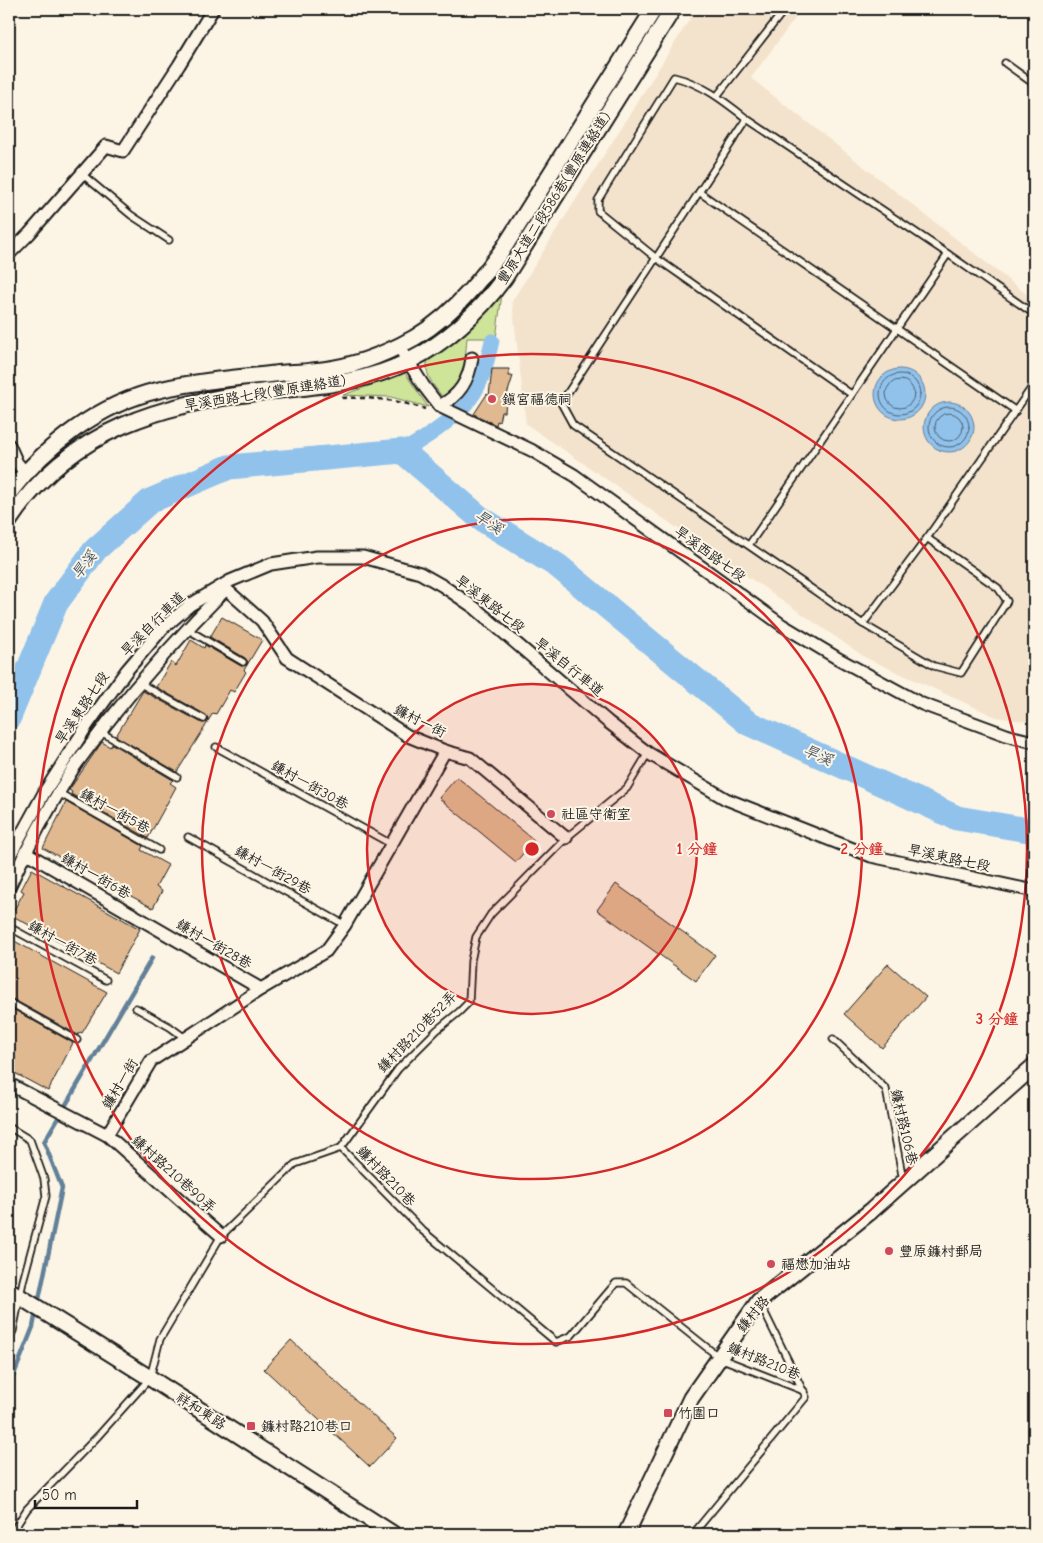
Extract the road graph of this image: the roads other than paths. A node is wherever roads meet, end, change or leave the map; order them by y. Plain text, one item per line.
1 (213, 9) edge
2 (654, 9) edge
3 (673, 9) edge
4 (785, 9) edge
5 (1005, 63) dead end
6 (1034, 84) edge
7 (717, 96) junction
8 (747, 119) junction
9 (82, 174) junction
10 (699, 192) junction
11 (170, 240) dead end
12 (9, 254) edge
13 (948, 254) junction
14 (656, 258) junction
15 (1034, 314) edge
16 (896, 329) junction
17 (399, 347) junction
18 (472, 358) dead end
19 (408, 362) junction
20 (1034, 384) edge
21 (851, 394) junction
22 (444, 408) junction
23 (1016, 411) junction
24 (9, 445) edge
25 (25, 472) junction
26 (9, 493) edge
27 (14, 525) edge
28 (927, 538) junction
29 (749, 545) junction
30 (864, 624) junction
31 (187, 629) junction
32 (243, 662) dead end
33 (139, 682) junction
34 (204, 719) dead end
35 (100, 732) junction
36 (1034, 742) edge
37 (216, 747) dead end
38 (444, 751) junction
39 (648, 753) junction
40 (177, 777) dead end
41 (59, 793) junction
42 (188, 837) dead end
43 (566, 838) junction
44 (391, 844) junction
45 (160, 850) dead end
46 (25, 852) junction
47 (9, 857) edge
48 (9, 887) edge
49 (1034, 891) edge
50 (345, 925) junction
51 (152, 926) joint
52 (9, 927) edge
53 (106, 980) dead end
54 (260, 989) junction
55 (9, 1002) edge
56 (136, 1008) dead end
57 (185, 1038) junction
58 (832, 1039) dead end
59 (77, 1040) dead end
60 (1034, 1066) edge
61 (9, 1084) edge
62 (9, 1126) edge
63 (108, 1135) junction
64 (342, 1148) junction
65 (904, 1182) junction
66 (221, 1236) junction
67 (14, 1293) edge
68 (759, 1300) junction
69 (9, 1338) edge
70 (720, 1358) junction
71 (150, 1378) junction
72 (804, 1391) junction
73 (11, 1534) edge
74 (393, 1534) edge
75 (626, 1534) edge
76 (692, 1534) edge

1 - 9 street
2 - 17 street, 豐原大道二段586巷(豐原連絡道)
3 - 19 street, 豐原大道二段586巷(豐原連絡道)
4 - 7 lane
5 - 6 lane
7 - 8 lane
7 - 14 lane
8 - 10 lane
8 - 13 lane
9 - 11 lane
9 - 12 street
10 - 14 lane
10 - 16 lane
13 - 15 lane
13 - 16 lane
14 - 21 lane
14 - 29 lane
16 - 21 lane
16 - 23 lane
17 - 19 street, 旱溪西路七段
17 - 25 street, 旱溪西路七段(豐原連絡道)
18 - 22 street
19 - 22 street, 旱溪西路七段
19 - 27 street, 旱溪西路七段(豐原連絡道)
20 - 23 lane
21 - 29 lane
22 - 36 street, 旱溪西路七段
23 - 28 lane
24 - 25 street
25 - 26 street, 旱溪西路七段(豐原連絡道)
28 - 30 lane
28 - 30 lane
29 - 30 lane
31 - 32 lane
31 - 33 street, 鐮村一街
31 - 38 street, 鐮村一街
33 - 34 lane
33 - 35 street, 鐮村一街
35 - 40 lane
35 - 41 street, 鐮村一街
37 - 44 lane, 鎌村一街30巷
38 - 43 street
38 - 44 street, 鐮村一街
39 - 43 lane, 鎌村路210巷52弄
39 - 47 street, 旱溪東路七段
39 - 49 street, 旱溪東路七段
41 - 45 lane, 鎌村一街5巷
41 - 46 street, 鐮村一街
42 - 50 lane, 鎌村一街29巷
43 - 64 lane, 鎌村路210巷52弄
44 - 50 street, 鐮村一街
46 - 48 street, 鐮村一街
46 - 51 street, 鎌村一街6巷
50 - 54 street, 鐮村一街
51 - 54 street, 鎌村一街28巷
52 - 53 lane, 鎌村一街7巷
54 - 57 street, 鐮村一街
55 - 59 lane
56 - 57 lane
57 - 63 street, 鐮村一街
58 - 65 lane, 鐮村路106巷
60 - 65 street, 鎌村路
61 - 63 street
62 - 67 lane
63 - 66 street, 鎌村路210巷90弄
64 - 66 lane, 鐮村路210巷
64 - 70 lane, 鐮村路210巷
65 - 68 street, 鎌村路
66 - 71 lane, 鐮村路210巷
67 - 69 lane
67 - 71 street, 祥和東路
68 - 70 street, 鎌村路
68 - 72 lane
70 - 72 lane, 鐮村路210巷
70 - 75 street, 鎌村路
71 - 73 lane, 鐮村路210巷
71 - 74 street, 祥和東路
72 - 76 lane

